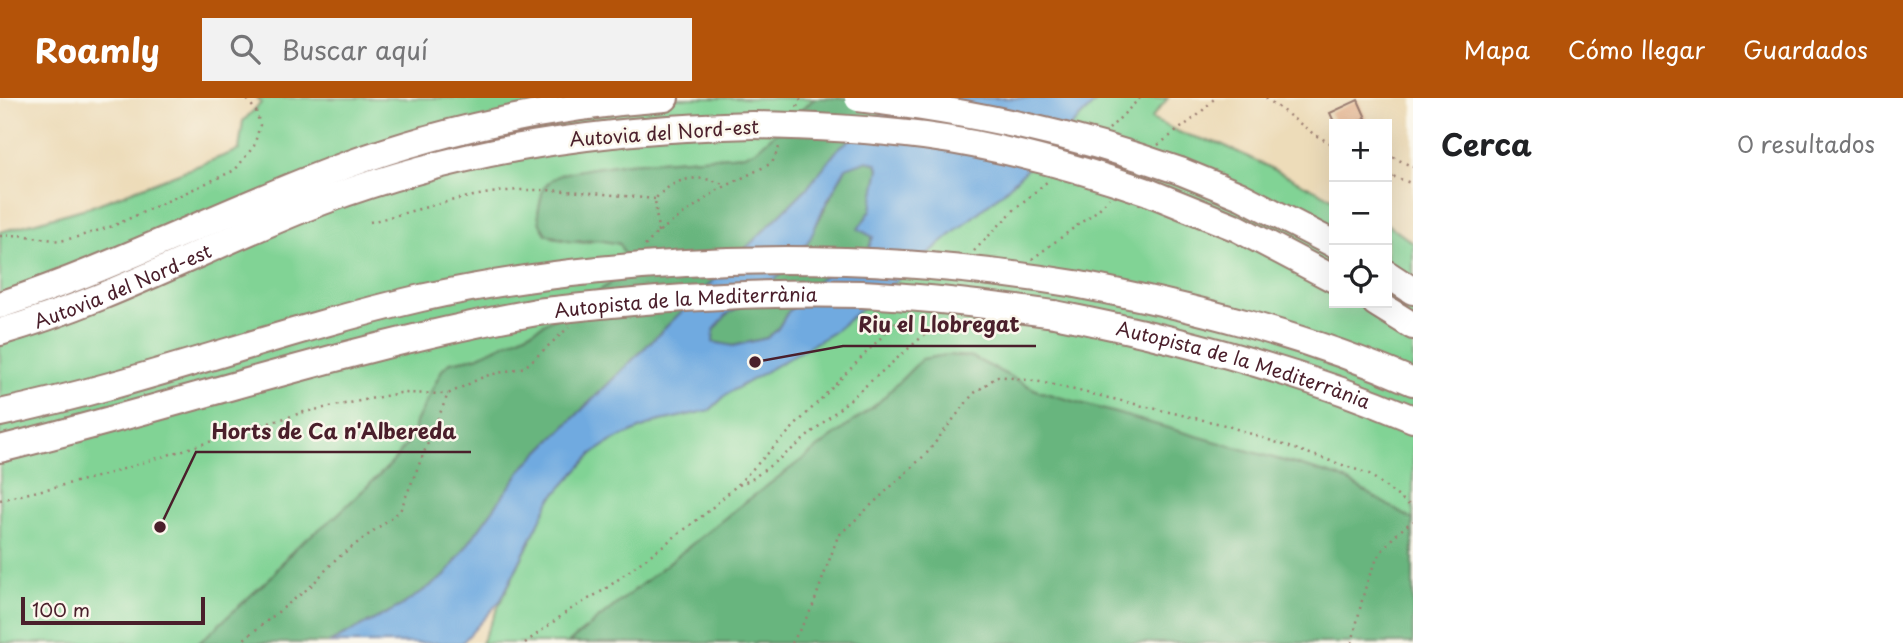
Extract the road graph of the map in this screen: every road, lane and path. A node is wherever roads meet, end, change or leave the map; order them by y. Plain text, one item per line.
1 (246, 98) edge
2 (665, 98) edge
3 (858, 98) edge
4 (1140, 98) edge
5 (1266, 98) edge
6 (1109, 129) dead end
7 (1329, 142) edge
8 (1392, 156) edge
9 (1413, 167) edge
10 (1392, 176) edge
11 (1047, 181) dead end
12 (1413, 184) edge
13 (725, 185) dead end
14 (655, 199) junction
15 (370, 222) dead end
16 (658, 232) dead end
17 (0, 236) edge
18 (1329, 241) edge
19 (974, 251) dead end
20 (1329, 276) edge
21 (1392, 277) edge
22 (1413, 291) edge
23 (0, 305) edge
24 (1384, 308) edge
25 (902, 316) dead end
26 (1413, 327) edge
27 (0, 332) edge
28 (1413, 382) edge
29 (448, 394) dead end
30 (0, 413) edge
31 (1413, 419) edge
32 (0, 449) edge
33 (0, 500) edge
34 (1413, 508) edge
35 (400, 511) dead end
36 (1413, 521) edge
37 (239, 643) edge
38 (525, 643) edge
39 (792, 643) edge
40 (1352, 643) edge

1 - 17 path
2 - 23 highway, Autovia del Nord-est
3 - 18 highway, bridge
4 - 6 path
5 - 7 path
8 - 9 path
10 - 12 path
11 - 19 path
13 - 14 path
14 - 15 path
14 - 16 path
20 - 27 highway, Autovia del Nord-est, bridge
21 - 22 highway
24 - 26 highway
25 - 38 path
28 - 30 highway, Autopista de la Mediterrània, bridge
29 - 33 path
31 - 32 highway, Autopista de la Mediterrània, bridge
34 - 39 path
35 - 37 path
36 - 40 path

